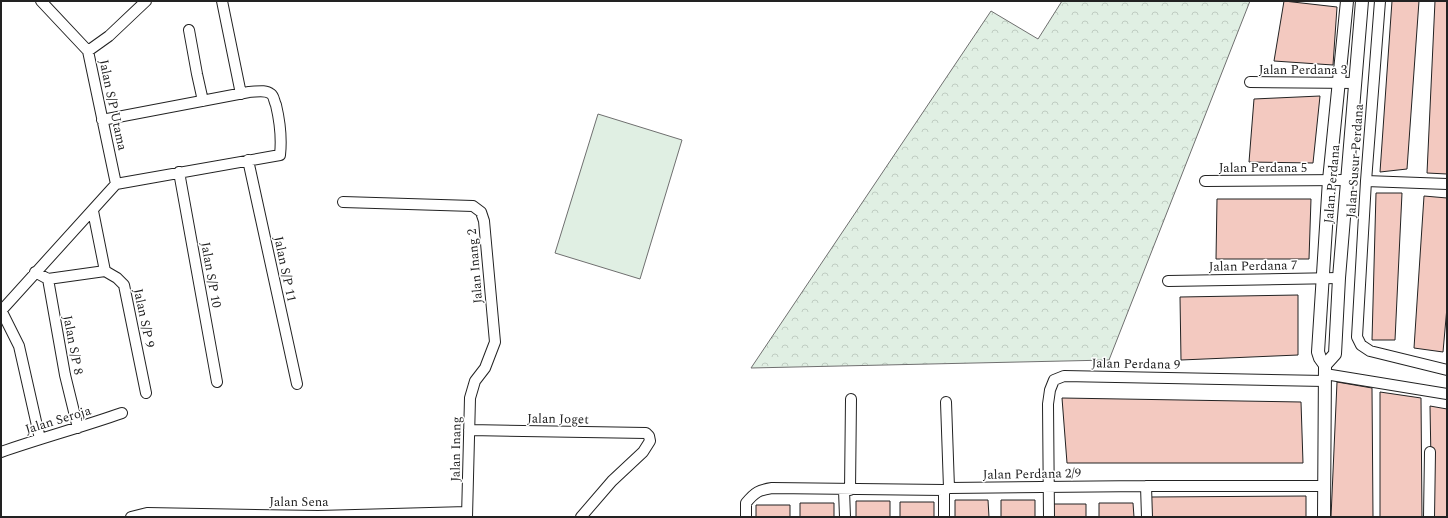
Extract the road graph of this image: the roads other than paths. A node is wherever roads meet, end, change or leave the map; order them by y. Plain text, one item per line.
1 (41, 1) edge
2 (146, 1) edge
3 (222, 1) edge
4 (1347, 1) edge
5 (1362, 1) edge
6 (1380, 1) edge
7 (189, 30) dead end
8 (88, 51) junction
9 (1250, 82) dead end
10 (1339, 83) junction
11 (1355, 83) junction
12 (241, 94) junction
13 (203, 101) junction
14 (102, 120) junction
15 (248, 160) junction
16 (179, 172) junction
17 (1329, 180) junction
18 (1346, 180) junction
19 (1204, 181) dead end
20 (1366, 181) junction
21 (116, 184) junction
22 (1447, 184) edge
23 (343, 202) dead end
24 (92, 211) junction
25 (106, 271) junction
26 (35, 272) junction
27 (1323, 278) junction
28 (1339, 278) junction
29 (48, 279) junction
30 (1168, 281) dead end
31 (1, 310) edge
32 (1447, 370) edge
33 (1325, 373) junction
34 (475, 381) joint
35 (217, 382) dead end
36 (297, 384) dead end
37 (146, 393) dead end
38 (1447, 394) edge
39 (851, 398) dead end
40 (946, 402) dead end
41 (122, 413) dead end
42 (78, 428) junction
43 (469, 430) junction
44 (40, 439) junction
45 (1, 452) edge
46 (1430, 452) dead end
47 (1146, 486) junction
48 (1324, 486) junction
49 (1050, 487) junction
50 (946, 489) junction
51 (847, 490) junction
52 (467, 514) edge
53 (318, 516) edge
54 (131, 517) edge
55 (581, 517) edge
56 (746, 517) edge
57 (845, 517) edge
58 (944, 517) edge
59 (1049, 517) edge
60 (1147, 517) edge
61 (1324, 517) edge
62 (1429, 517) edge

1 - 8 street, Jalan S/P Utama
2 - 8 street
3 - 12 street
4 - 10 street, Jalan Perdana
5 - 11 street, Jalan Perdana
6 - 20 street, Jalan Susur Perdana
7 - 13 street
8 - 14 street, Jalan S/P Utama
9 - 10 street, Jalan Perdana 3
10 - 11 street, Jalan Perdana 3
10 - 17 street, Jalan Perdana
11 - 18 street, Jalan Perdana
12 - 13 street
12 - 15 street
13 - 14 street
14 - 21 street, Jalan S/P Utama
15 - 16 street
15 - 36 street, Jalan S/P 11
16 - 21 street
16 - 35 street, Jalan S/P 10
17 - 18 street, Jalan Perdana 5
17 - 19 street, Jalan Perdana 5
17 - 27 street, Jalan Perdana
18 - 28 street, Jalan Perdana
20 - 22 street
20 - 32 street, Jalan Susur Perdana
21 - 24 street
23 - 34 street, Jalan Inang 2
24 - 25 street
24 - 26 street
25 - 29 street
25 - 37 street, Jalan S/P 9
26 - 29 street
26 - 31 street
27 - 28 street, Jalan Perdana 7
27 - 30 street, Jalan Perdana 7
27 - 33 street, Jalan Perdana
28 - 33 street, Jalan Perdana
29 - 42 street, Jalan S/P 8
31 - 44 street
33 - 38 street
33 - 48 street, Jalan Perdana
33 - 49 street, Jalan Perdana 9
34 - 43 street, Jalan Inang
39 - 51 street
40 - 50 street
41 - 42 street, Jalan Seroja
42 - 44 street, Jalan Seroja
43 - 52 street, Jalan Inang
43 - 55 street, Jalan Joget
44 - 45 street, Jalan Seroja
46 - 62 street
47 - 48 street, Jalan Perdana 2/9
47 - 49 street, Jalan Perdana 2/9
47 - 60 street
48 - 61 street, Jalan Perdana
49 - 50 street, Jalan Perdana 2/9
49 - 59 street
50 - 51 street, Jalan Perdana 2/9
50 - 58 street
51 - 56 street, Jalan Perdana 2/9
51 - 57 street
52 - 53 street, Jalan Sena
53 - 54 street, Jalan Sena

